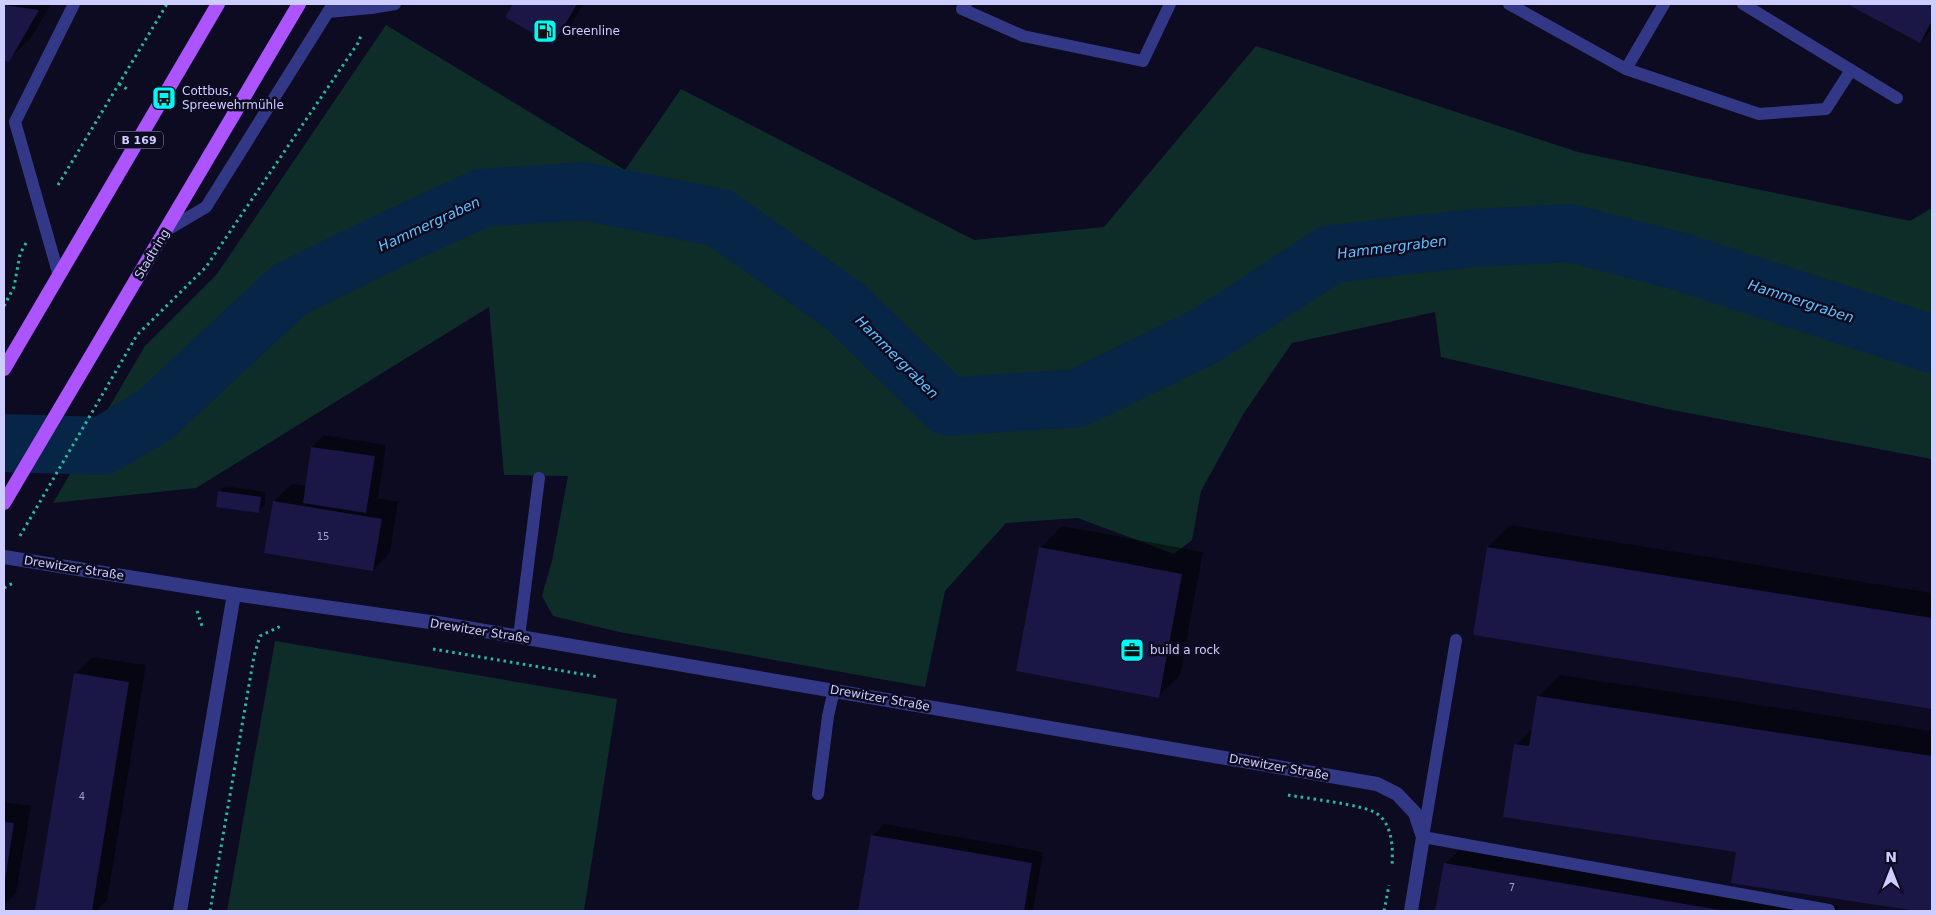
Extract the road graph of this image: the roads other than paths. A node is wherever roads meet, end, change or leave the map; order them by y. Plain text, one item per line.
1 (74, 4) edge
2 (218, 4) edge
3 (299, 4) edge
4 (395, 4) edge
5 (1170, 4) edge
6 (1509, 4) edge
7 (1664, 4) edge
8 (1743, 4) edge
9 (960, 6) edge
10 (331, 8) edge
11 (1626, 69) junction
12 (1851, 70) junction
13 (1897, 98) dead end
14 (166, 230) junction
15 (59, 276) junction
16 (5, 366) edge
17 (539, 478) dead end
18 (4, 503) edge
19 (4, 557) edge
20 (234, 594) junction
21 (519, 637) junction
22 (1456, 640) dead end
23 (834, 690) junction
24 (818, 794) dead end
25 (1423, 837) junction
26 (1829, 910) dead end
27 (180, 911) edge
28 (1411, 911) edge

1 - 15 lane
2 - 15 main road, B 169
3 - 14 main road, Stadtring
4 - 10 lane
5 - 9 lane
6 - 11 lane
7 - 11 lane
8 - 12 lane
10 - 14 lane
11 - 12 lane
12 - 13 lane
14 - 18 main road, Stadtring
15 - 16 main road, B 169
17 - 21 lane
19 - 20 street, Drewitzer Straße
20 - 21 street, Drewitzer Straße
20 - 27 street
21 - 23 street, Drewitzer Straße
22 - 25 lane
23 - 24 lane
23 - 25 street, Drewitzer Straße
25 - 26 lane
25 - 28 street, Drewitzer Straße

